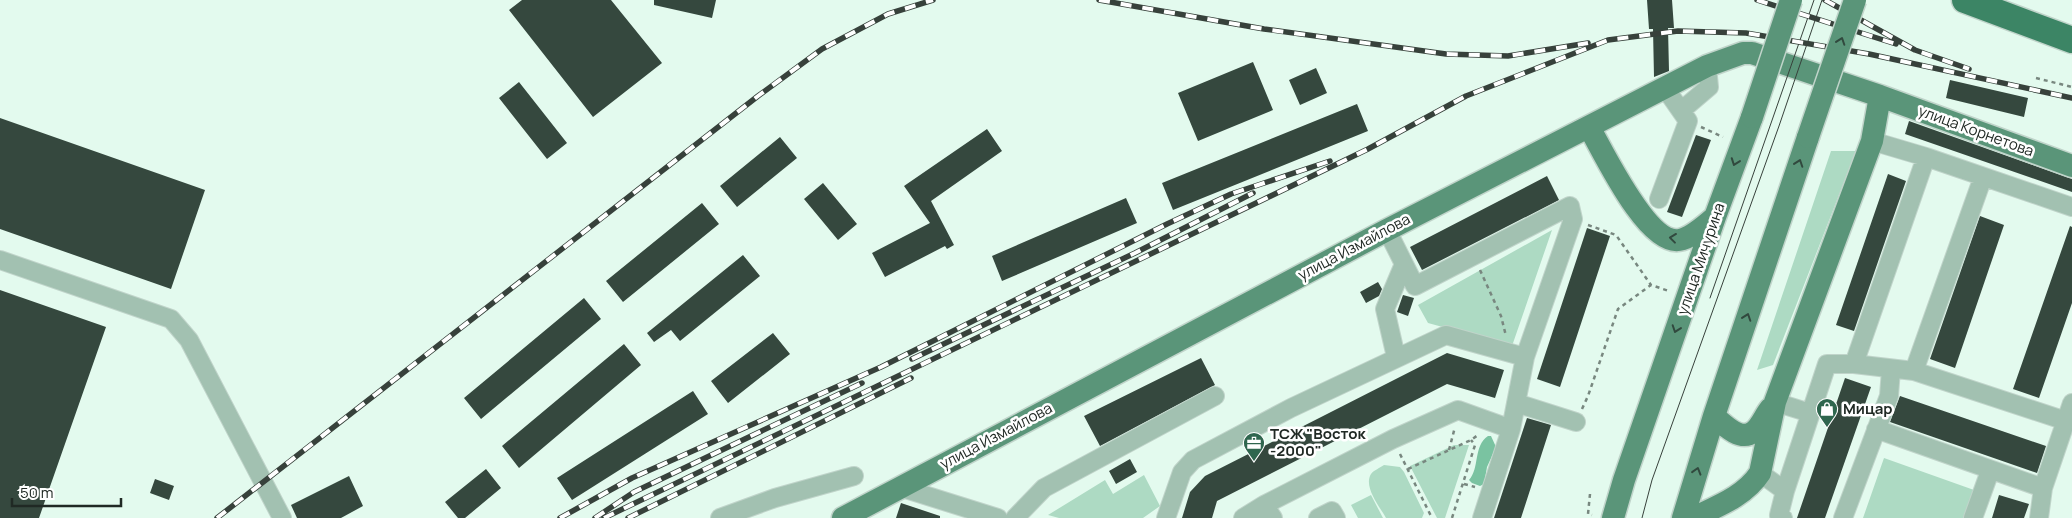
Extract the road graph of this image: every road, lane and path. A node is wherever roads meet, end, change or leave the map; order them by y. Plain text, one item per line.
1 (1791, 0) edge
2 (1856, 0) edge
3 (1965, 0) edge
4 (2072, 40) edge
5 (1708, 66) junction
6 (2036, 78) dead end
7 (2072, 87) edge
8 (1665, 88) junction
9 (1880, 96) junction
10 (1685, 116) junction
11 (1589, 128) junction
12 (1722, 137) dead end
13 (1872, 141) junction
14 (1926, 157) junction
15 (2072, 166) edge
16 (1983, 177) junction
17 (1658, 199) dead end
18 (2072, 207) edge
19 (1715, 217) junction
20 (1573, 220) junction
21 (1387, 230) junction
22 (1474, 257) junction
23 (0, 260) edge
24 (1404, 264) junction
25 (1651, 285) junction
26 (1669, 291) dead end
27 (1518, 355) junction
28 (1396, 357) junction
29 (1854, 364) junction
30 (1891, 368) junction
31 (1914, 371) junction
32 (1215, 396) dead end
33 (1775, 402) junction
34 (1516, 403) junction
35 (2072, 403) edge
36 (1810, 413) junction
37 (1714, 416) junction
38 (2066, 421) junction
39 (1494, 422) junction
40 (1576, 422) joint
41 (1511, 429) junction
42 (1876, 429) junction
43 (1393, 439) junction
44 (1471, 440) junction
45 (1408, 469) junction
46 (1990, 471) junction
47 (1760, 472) junction
48 (854, 476) dead end
49 (899, 487) junction
50 (2043, 488) junction
51 (1785, 491) junction
52 (1590, 494) dead end
53 (1268, 511) edge
54 (1603, 517) edge
55 (282, 518) edge
56 (720, 518) edge
57 (843, 518) edge
58 (998, 518) edge
59 (1015, 518) edge
60 (1166, 518) edge
61 (1243, 518) edge
62 (1318, 518) edge
63 (1336, 518) edge
64 (1432, 518) edge
65 (1452, 518) edge
66 (1482, 518) edge
67 (1683, 518) edge
68 (1693, 518) edge
69 (1783, 518) edge
70 (1843, 518) edge
71 (1973, 518) edge
72 (2039, 518) edge

1 -> 19 main road, улица Мичурина, bridge
37 -> 2 main road, bridge
3 - 4 highway
5 - 8 main road, улица Измайлова
5 - 9 main road, улица Измайлова
5 - 10 lane
6 - 7 path
8 - 10 lane
8 - 11 main road, улица Измайлова
9 - 13 main road
9 - 15 main road, улица Корнетова
10 - 12 path
10 - 17 lane
19 -> 11 main road
11 - 21 main road, улица Измайлова
13 - 14 lane
13 - 33 main road
14 - 16 lane
14 - 29 lane
16 - 18 lane
16 - 31 lane
19 -> 54 main road, улица Мичурина
20 - 22 lane
20 - 25 path
20 - 27 lane
21 - 24 lane
21 - 49 main road, улица Измайлова
22 - 24 lane
22 - 27 path
23 - 55 lane
24 - 28 lane
25 - 26 path
25 - 40 path
27 - 28 lane
27 - 34 lane
28 - 60 lane
29 - 30 lane
29 - 36 lane
30 - 31 lane
30 - 42 lane
31 - 38 lane
32 - 59 lane
33 - 36 lane
33 - 37 main road
33 - 47 main road
34 - 40 lane
34 - 41 lane
35 - 38 lane
36 - 51 lane
67 -> 37 main road
38 - 50 lane
39 - 41 lane
39 - 43 lane
39 - 44 path
41 - 66 lane
42 - 46 lane
42 - 70 lane
43 - 45 path
43 - 53 lane
44 - 45 path
44 - 65 path
45 - 64 path
46 - 50 lane
46 - 71 lane
47 - 51 lane
47 - 68 main road
48 - 56 lane
49 - 57 main road, улица Измайлова
49 - 58 lane
50 - 72 lane
51 - 69 lane
52 - 54 path
53 - 61 lane
62 - 63 lane

